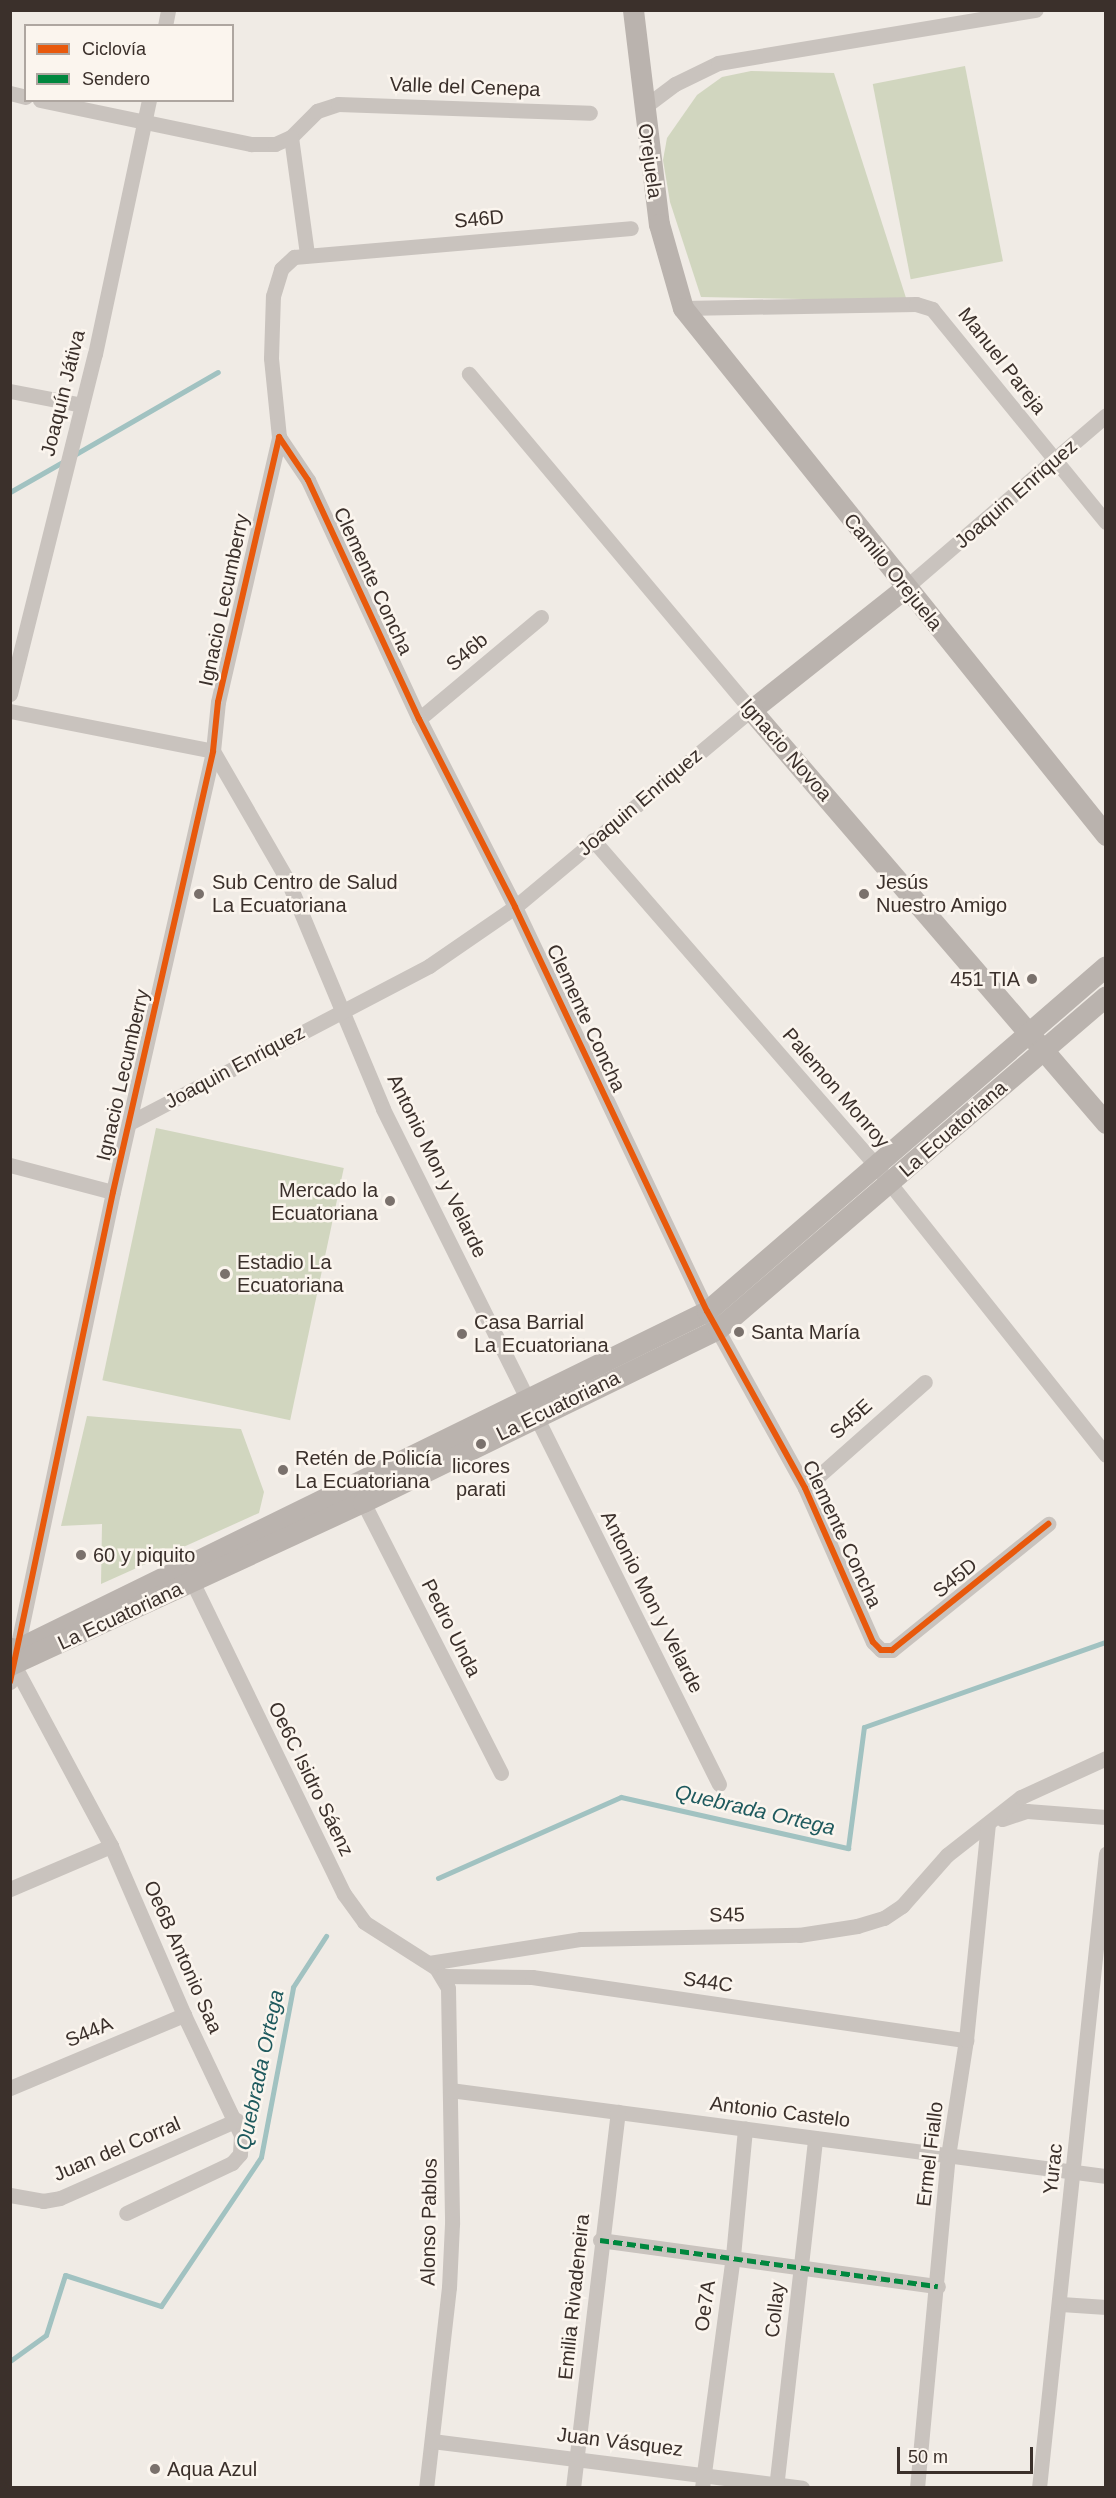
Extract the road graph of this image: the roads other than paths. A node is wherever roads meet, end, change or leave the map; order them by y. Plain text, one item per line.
1 (633, 10) edge
2 (1036, 10) edge
3 (48, 102) edge
4 (148, 102) edge
5 (643, 108) junction
6 (590, 112) dead end
7 (143, 125) junction
8 (291, 137) junction
9 (631, 228) dead end
10 (307, 254) junction
11 (682, 308) junction
12 (469, 374) dead end
13 (10, 391) edge
14 (82, 405) junction
15 (1106, 415) edge
16 (279, 437) junction
17 (1055, 462) junction
18 (1106, 522) edge
19 (905, 588) junction
20 (541, 617) dead end
21 (10, 694) edge
22 (751, 710) junction
23 (10, 711) edge
24 (419, 719) junction
25 (213, 751) junction
26 (1106, 835) edge
27 (593, 840) junction
28 (515, 907) junction
29 (1106, 966) edge
30 (1106, 996) edge
31 (342, 1012) junction
32 (1028, 1032) junction
33 (1043, 1050) junction
34 (129, 1123) junction
35 (1106, 1123) edge
36 (10, 1165) edge
37 (876, 1166) junction
38 (891, 1184) junction
39 (113, 1192) junction
40 (712, 1320) junction
41 (925, 1382) dead end
42 (532, 1408) junction
43 (1106, 1455) edge
44 (805, 1488) junction
45 (363, 1502) junction
46 (1048, 1524) dead end
47 (188, 1573) junction
48 (881, 1650) joint
49 (12, 1662) edge
50 (1106, 1758) edge
51 (501, 1773) dead end
52 (719, 1784) dead end
53 (1106, 1817) edge
54 (988, 1825) junction
55 (111, 1846) junction
56 (1106, 1854) edge
57 (10, 1889) edge
58 (429, 1963) junction
59 (443, 1976) junction
60 (184, 2015) junction
61 (966, 2040) junction
62 (10, 2088) edge
63 (450, 2090) junction
64 (618, 2112) junction
65 (237, 2120) junction
66 (745, 2129) junction
67 (815, 2138) junction
68 (948, 2156) junction
69 (1074, 2172) junction
70 (1106, 2176) edge
71 (10, 2195) edge
72 (126, 2213) dead end
73 (600, 2240) junction
74 (733, 2256) junction
75 (801, 2265) junction
76 (938, 2286) junction
77 (1061, 2304) junction
78 (1106, 2307) edge
79 (432, 2441) junction
80 (578, 2457) junction
81 (703, 2480) edge
82 (776, 2486) edge
83 (426, 2487) edge
84 (573, 2487) edge
85 (802, 2487) edge
86 (917, 2487) edge
87 (1039, 2487) edge

1 - 5 street, Orejuela
2 - 5 street
3 - 7 street
4 - 7 street, Joaquín Játiva
5 - 11 street, Orejuela
6 - 8 street, Valle del Cenepa
7 - 8 street
7 - 14 street, Joaquín Játiva
8 - 10 street
9 - 10 street, S46D
10 - 16 street
11 - 17 street, Manuel Pareja
11 - 19 street, Camilo Orejuela
12 - 22 street, Ignacio Novoa
13 - 14 street
14 - 21 street, Joaquín Játiva
15 - 17 street, Joaquin Enriquez
16 - 24 street, Clemente Concha
16 - 25 street, Ignacio Lecumberry
17 - 18 street, Manuel Pareja
17 - 19 street, Joaquin Enriquez
19 - 22 street, Joaquin Enriquez
19 - 26 street, Camilo Orejuela
20 - 24 street, S46b
22 - 27 street, Joaquin Enriquez
22 - 32 street, Ignacio Novoa
23 - 25 street
24 - 28 street, Clemente Concha
25 - 31 street, Antonio Mon y Velarde
25 - 34 street, Ignacio Lecumberry
27 - 28 street, Joaquin Enriquez
27 - 37 street, Palemon Monroy
28 - 31 street, Joaquin Enriquez
28 - 40 street, Clemente Concha
29 - 32 street
30 - 33 street, La Ecuatoriana
31 - 34 street, Joaquin Enriquez
31 - 42 street, Antonio Mon y Velarde
32 - 33 street, Ignacio Novoa
32 - 37 street
33 - 35 street, Ignacio Novoa
33 - 38 street, La Ecuatoriana
34 - 39 street, Ignacio Lecumberry
36 - 39 street
37 - 38 street, Palemon Monroy
37 - 40 street
38 - 40 street, La Ecuatoriana
38 - 43 street, Palemon Monroy
39 - 49 street, Ignacio Lecumberry
40 - 42 street
40 - 44 street, Clemente Concha
41 - 44 street, S45E
42 - 45 street, La Ecuatoriana
42 - 47 street
42 - 52 street, Antonio Mon y Velarde
44 - 48 street, Clemente Concha
45 - 47 street, La Ecuatoriana
45 - 51 street, Pedro Unda
46 - 48 street, S45D
47 - 49 street
47 - 58 street, Oe6C Isidro Sáenz
49 - 55 street, Oe6B Antonio Saa
50 - 54 street
53 - 54 street
54 - 58 street, S45
54 - 61 street, Ermel Fiallo
55 - 57 street
55 - 60 street, Oe6B Antonio Saa
56 - 69 street, Yurac
58 - 59 street
59 - 61 street, S44C
59 - 63 street, Alonso Pablos
60 - 62 street, S44A
60 - 65 street, Oe6B Antonio Saa
61 - 68 street, Ermel Fiallo
63 - 64 street, Antonio Castelo
63 - 79 street, Alonso Pablos
64 - 66 street, Antonio Castelo
64 - 73 street, Emilia Rivadeneira
65 - 71 street, Juan del Corral
65 - 72 street, Oe6B Antonio Saa
66 - 67 street, Antonio Castelo
66 - 74 street, Oe7A
67 - 68 street, Antonio Castelo
67 - 75 street, Collay
68 - 69 street, Antonio Castelo
68 - 76 street, Ermel Fiallo
69 - 70 street, Antonio Castelo
69 - 77 street, Yurac
73 - 74 street
73 - 80 street, Emilia Rivadeneira
74 - 75 street
74 - 81 street, Oe7A
75 - 76 street
75 - 82 street, Collay
76 - 86 street, Ermel Fiallo
77 - 78 street
77 - 87 street, Yurac
79 - 80 street, Juan Vásquez
79 - 83 street, Alonso Pablos
80 - 81 street, Juan Vásquez
80 - 84 street, Emilia Rivadeneira
81 - 82 street, Juan Vásquez
82 - 85 street, Juan Vásquez

